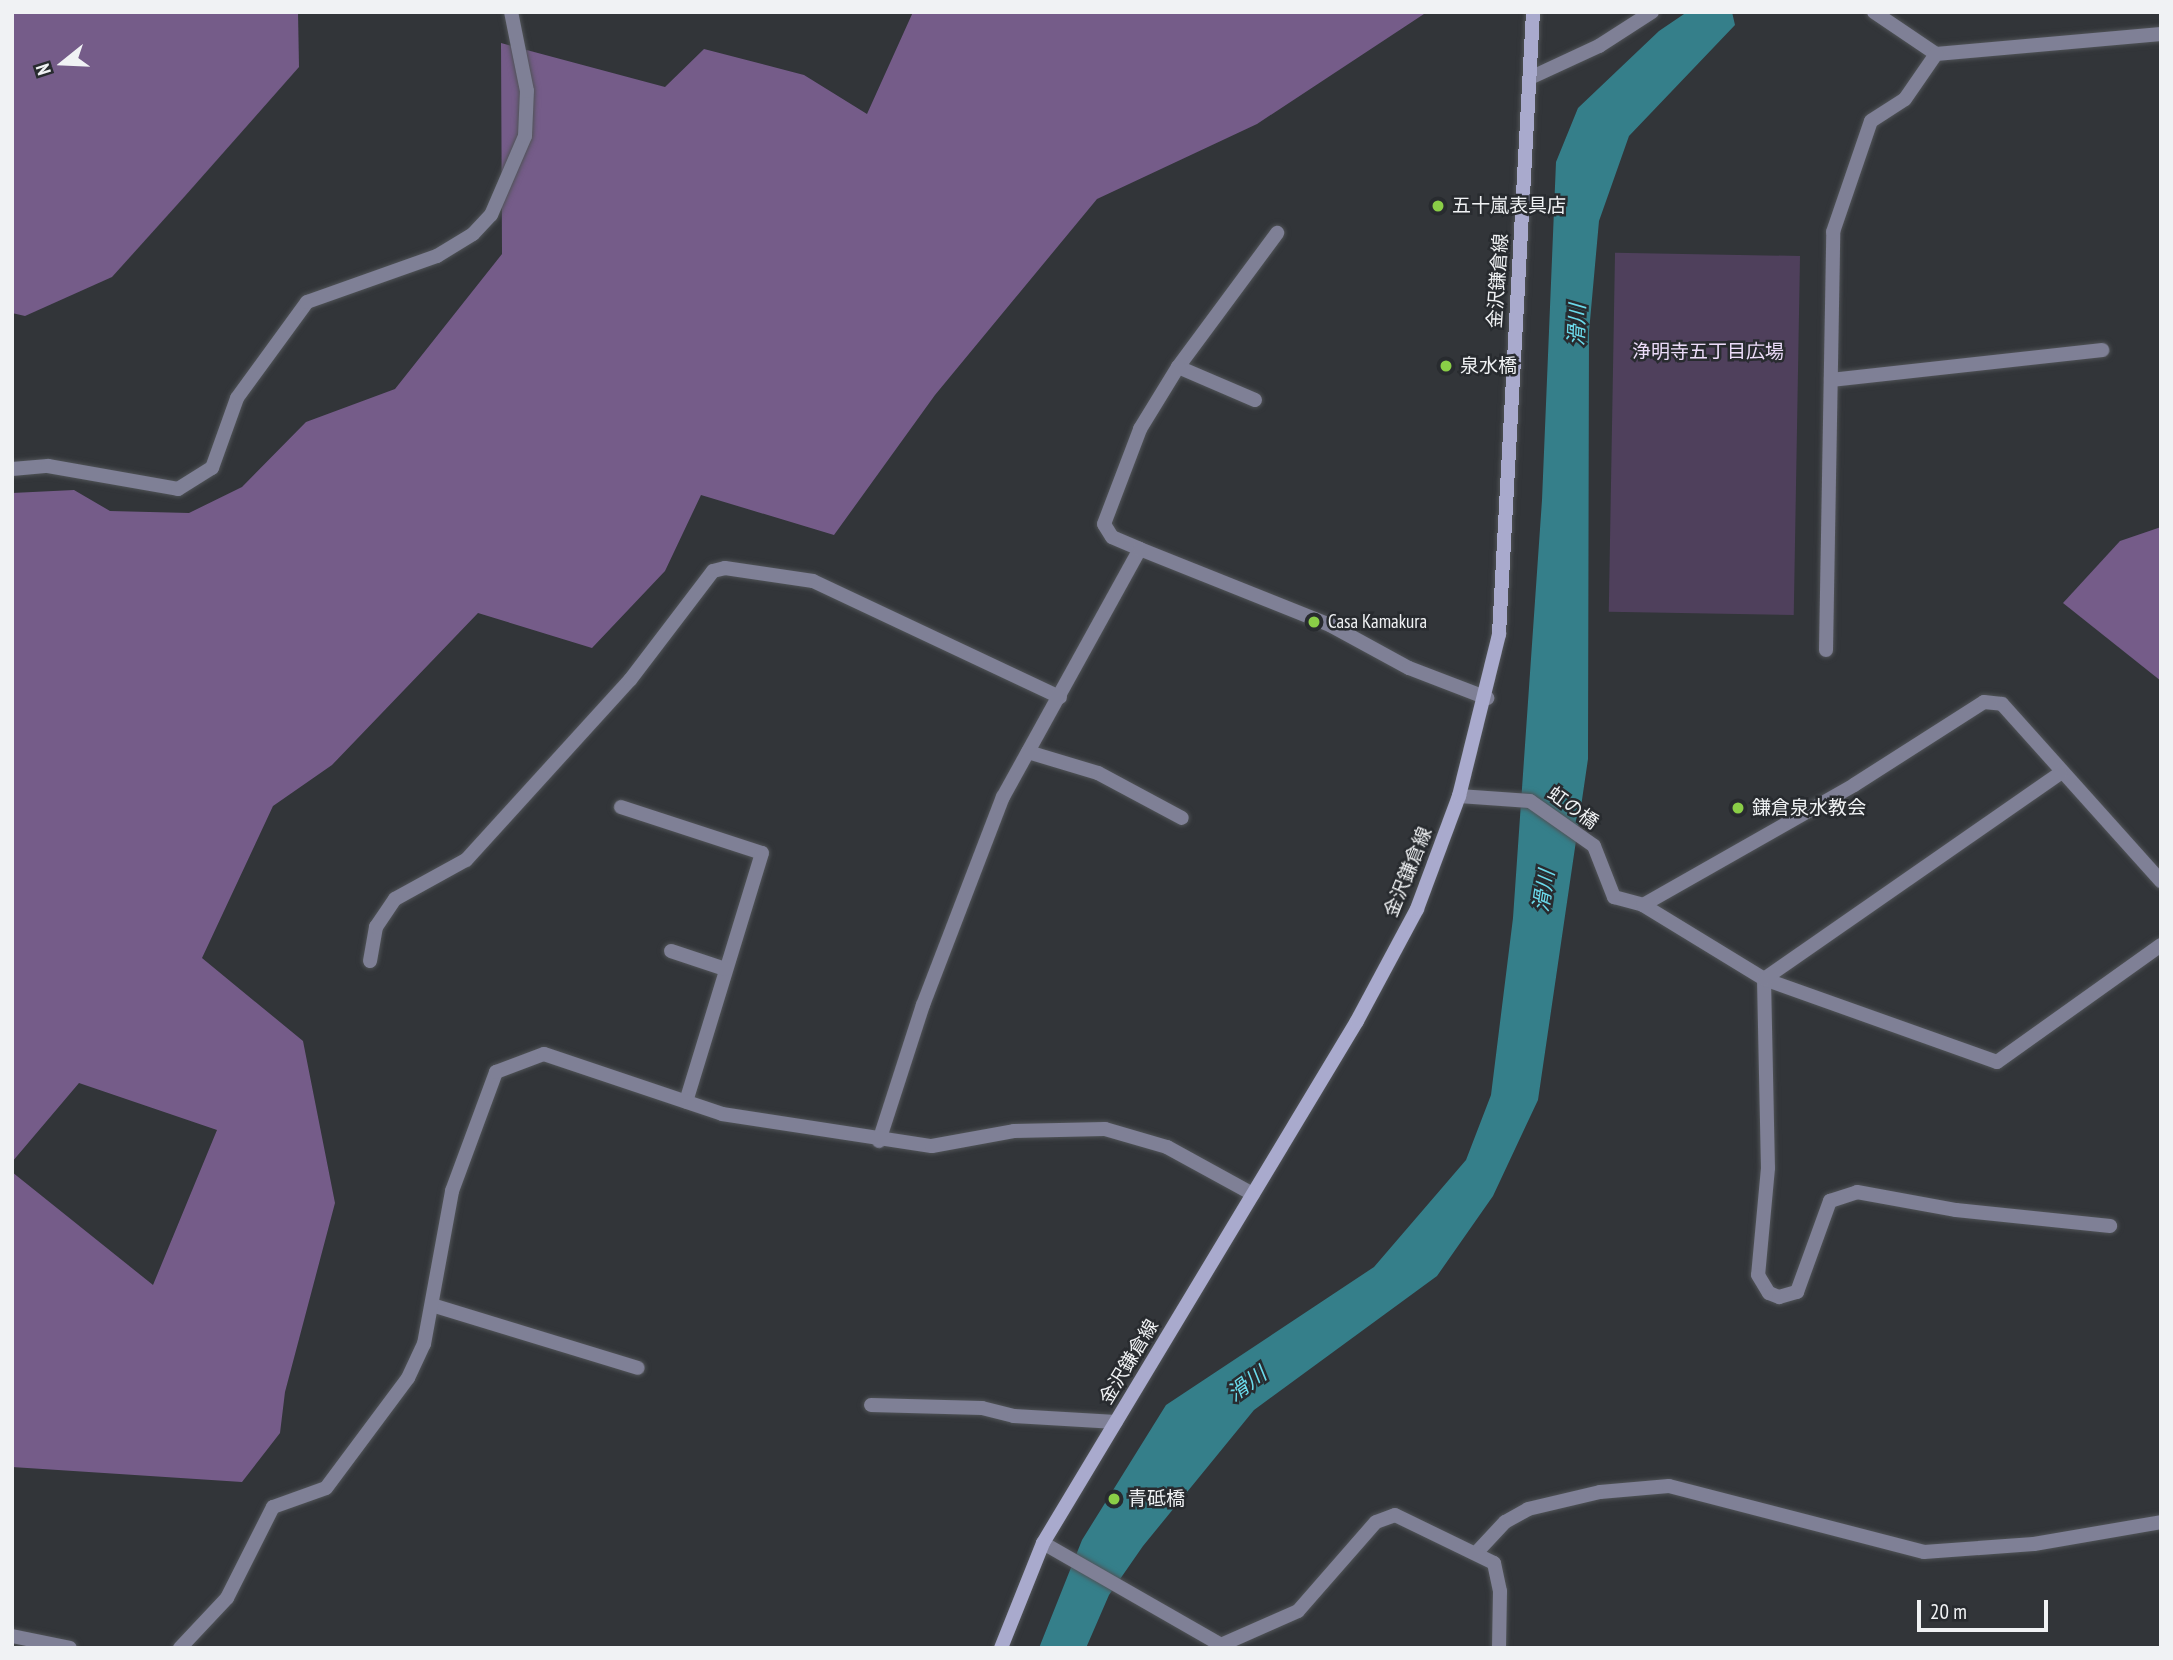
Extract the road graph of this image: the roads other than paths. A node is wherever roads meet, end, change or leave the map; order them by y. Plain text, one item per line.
1 (511, 12) edge
2 (1533, 12) edge
3 (1652, 12) edge
4 (1874, 12) edge
5 (2161, 34) edge
6 (1936, 54) junction
7 (1532, 77) junction
8 (1277, 233) dead end
9 (2102, 350) dead end
10 (1178, 366) junction
11 (1831, 380) junction
12 (1255, 400) dead end
13 (12, 470) edge
14 (1140, 549) junction
15 (1826, 650) dead end
16 (1060, 697) junction
17 (1487, 698) junction
18 (1028, 752) junction
19 (2060, 773) junction
20 (1459, 796) junction
21 (621, 807) dead end
22 (1182, 818) dead end
23 (2161, 881) edge
24 (1643, 905) junction
25 (2161, 945) edge
26 (671, 951) dead end
27 (370, 961) dead end
28 (725, 969) junction
29 (1764, 979) junction
30 (686, 1102) junction
31 (879, 1141) junction
32 (1253, 1194) junction
33 (2110, 1226) dead end
34 (432, 1305) junction
35 (638, 1368) dead end
36 (871, 1405) dead end
37 (1116, 1422) junction
38 (2161, 1522) edge
39 (1043, 1543) junction
40 (1477, 1552) junction
41 (12, 1636) edge
42 (69, 1648) edge
43 (180, 1648) edge
44 (1001, 1648) edge
45 (1499, 1648) edge

1 - 13 street
2 - 7 main road, 金沢鎌倉線
3 - 7 street
4 - 6 street
5 - 6 street
6 - 11 street
7 - 17 main road, 金沢鎌倉線
8 - 10 street
9 - 11 street
10 - 12 street
10 - 14 street
11 - 15 street
14 - 16 street
14 - 17 street
16 - 18 street
16 - 27 street
17 - 20 main road, 金沢鎌倉線
18 - 22 street
18 - 31 street
19 - 23 street
19 - 24 street
19 - 29 street
20 - 24 street, 虹の橋
20 - 32 main road, 金沢鎌倉線
21 - 28 street
24 - 29 street
25 - 29 street
26 - 28 street
28 - 30 street
29 - 33 street
30 - 31 street
30 - 34 street
31 - 32 street
32 - 37 main road, 金沢鎌倉線
34 - 35 street
34 - 43 street
36 - 37 street
37 - 39 main road, 金沢鎌倉線
38 - 40 street
39 - 40 street
39 - 44 main road, 金沢鎌倉線
40 - 45 street
41 - 42 street

